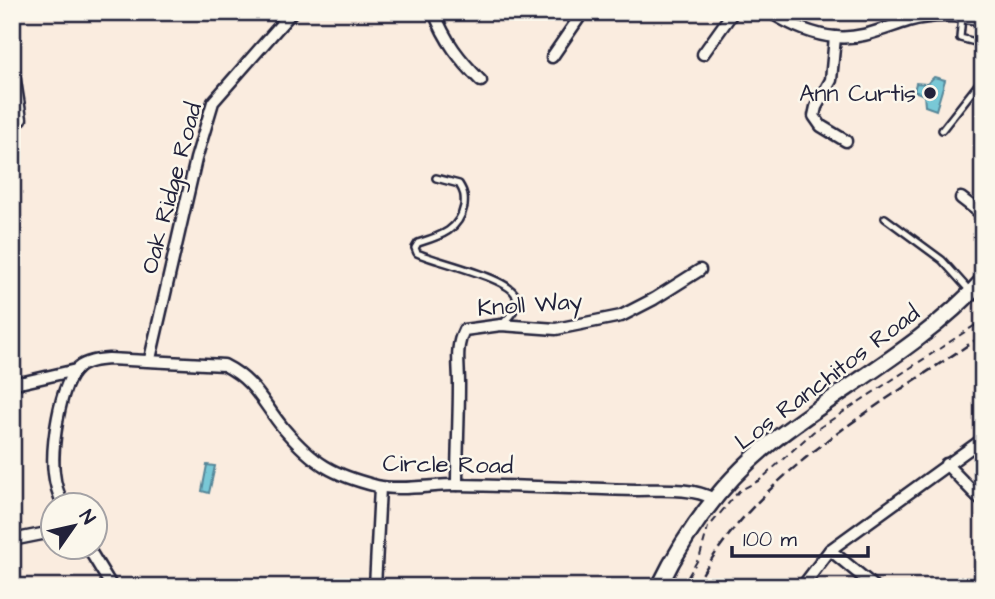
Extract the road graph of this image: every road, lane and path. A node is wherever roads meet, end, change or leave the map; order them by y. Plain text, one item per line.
1 (292, 12) edge
2 (434, 12) edge
3 (733, 12) edge
4 (770, 12) edge
5 (580, 13) edge
6 (962, 16) junction
7 (983, 20) edge
8 (835, 37) junction
9 (983, 44) edge
10 (703, 54) dead end
11 (552, 57) dead end
12 (12, 62) edge
13 (983, 78) edge
14 (481, 81) dead end
15 (21, 119) dead end
16 (942, 130) dead end
17 (846, 141) dead end
18 (436, 178) dead end
19 (961, 198) dead end
20 (983, 215) edge
21 (886, 218) dead end
22 (700, 270) dead end
23 (983, 280) edge
24 (971, 292) junction
25 (983, 320) edge
26 (501, 325) junction
27 (150, 359) junction
28 (76, 370) junction
29 (12, 382) edge
30 (983, 439) edge
31 (946, 464) junction
32 (457, 485) junction
33 (380, 486) junction
34 (59, 490) edge
35 (714, 499) junction
36 (983, 502) edge
37 (38, 535) edge
38 (12, 540) edge
39 (830, 550) junction
40 (95, 560) edge
41 (112, 587) edge
42 (375, 587) edge
43 (659, 587) edge
44 (682, 587) edge
45 (803, 587) edge
46 (875, 587) edge

1 - 27 street, Oak Ridge Road
2 - 14 street
3 - 10 street
4 - 8 street
5 - 11 street
6 - 7 street
6 - 8 street
6 - 9 lane
8 - 17 street
12 - 15 street
13 - 16 lane
18 - 26 lane
19 - 20 street
21 - 24 lane
22 - 26 street, Knoll Way
23 - 24 main road, Los Ranchitos Road
24 - 35 main road, Los Ranchitos Road
25 - 44 path
26 - 32 street, Knoll Way
27 - 28 street, Circle Road
27 - 33 street, Circle Road
28 - 29 street, Circle Road
28 - 34 street
30 - 31 street
31 - 36 street
31 - 39 street
32 - 33 street, Circle Road
32 - 35 street, Circle Road
33 - 42 street
35 - 43 main road, Los Ranchitos Road
37 - 38 street
39 - 45 street
39 - 46 street
40 - 41 street

